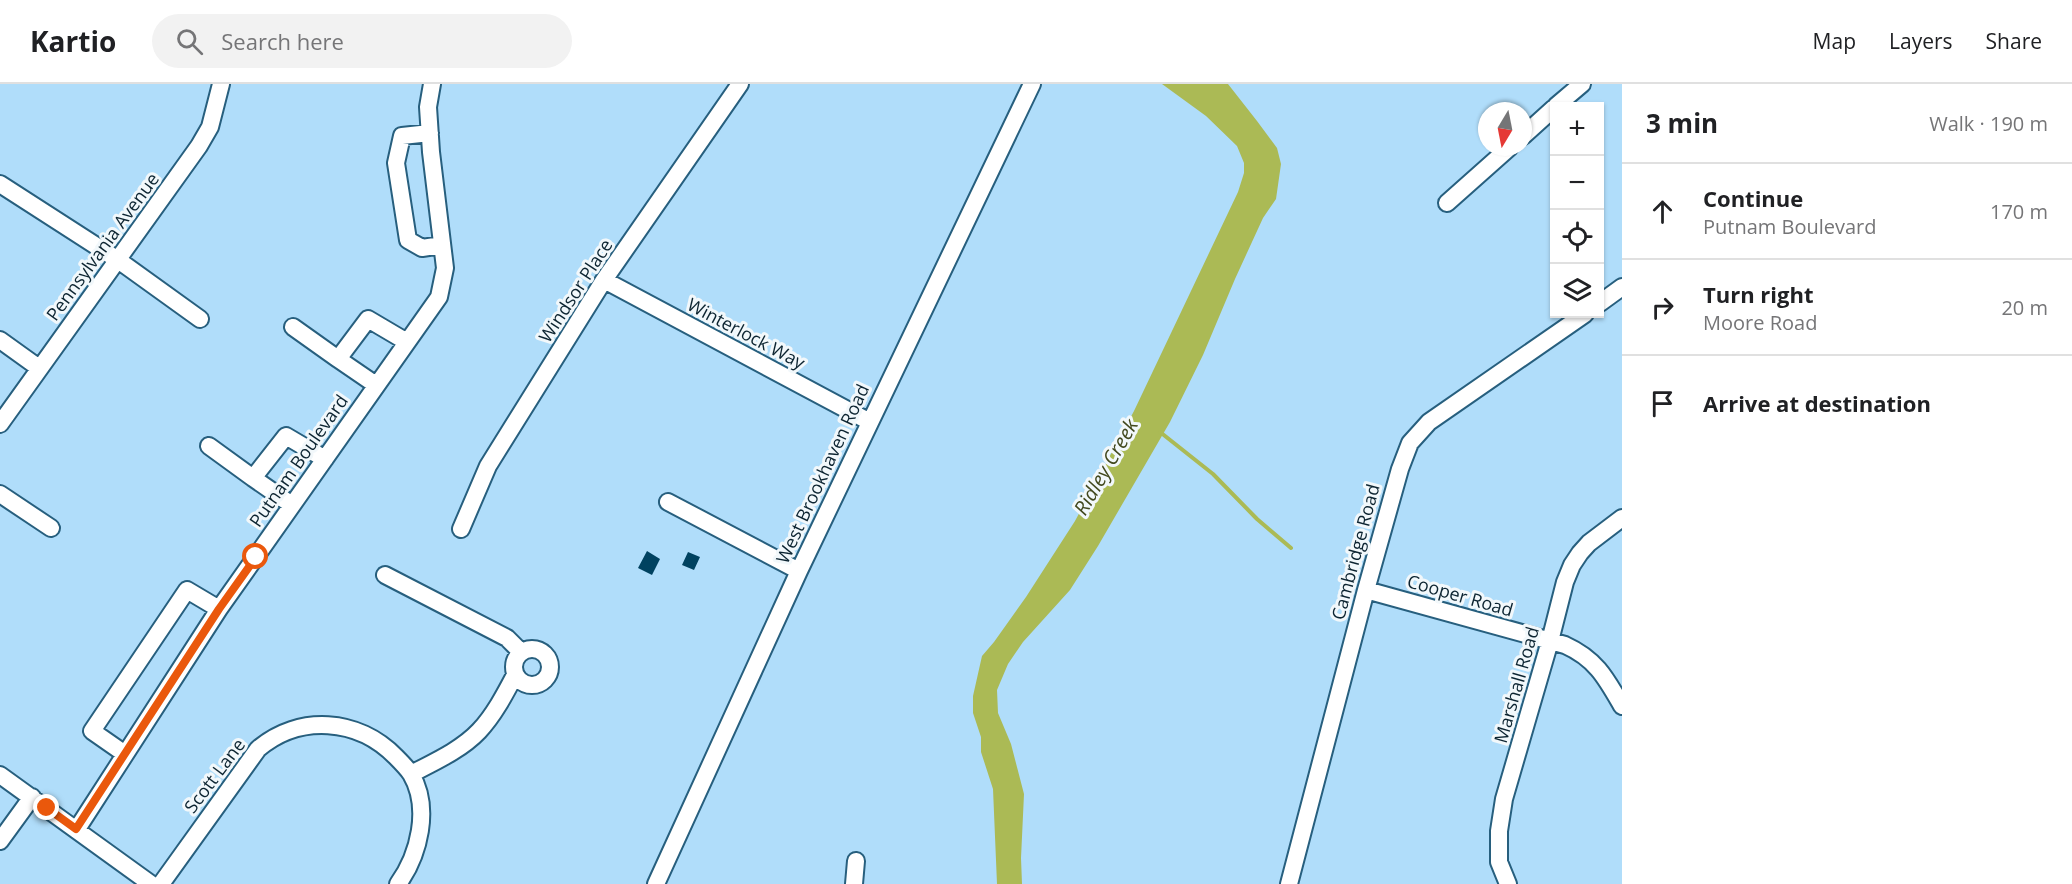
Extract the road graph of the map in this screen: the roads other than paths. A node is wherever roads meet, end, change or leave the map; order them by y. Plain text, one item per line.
1 (221, 84) edge
2 (432, 84) edge
3 (740, 84) edge
4 (1032, 84) edge
5 (1582, 84) edge
6 (1561, 102) edge
7 (1550, 112) edge
8 (1532, 128) edge
9 (430, 133) junction
10 (1500, 156) edge
11 (0, 183) edge
12 (1447, 203) dead end
13 (442, 245) junction
14 (118, 260) junction
15 (604, 280) junction
16 (1622, 287) edge
17 (1604, 300) edge
18 (1578, 318) edge
19 (200, 319) dead end
20 (293, 327) dead end
21 (0, 340) edge
22 (407, 342) junction
23 (338, 359) junction
24 (39, 368) junction
25 (376, 386) junction
26 (870, 422) junction
27 (0, 424) edge
28 (209, 446) dead end
29 (325, 459) junction
30 (254, 478) junction
31 (0, 494) edge
32 (668, 502) dead end
33 (292, 505) junction
34 (1622, 519) edge
35 (51, 528) dead end
36 (461, 529) dead end
37 (799, 571) junction
38 (385, 575) dead end
39 (1366, 590) junction
40 (219, 609) junction
41 (1550, 641) junction
42 (521, 652) junction
43 (515, 675) junction
44 (1622, 706) edge
45 (125, 754) junction
46 (411, 774) junction
47 (0, 775) edge
48 (32, 797) junction
49 (76, 829) junction
50 (0, 841) edge
51 (856, 861) dead end
52 (151, 884) edge
53 (161, 884) edge
54 (398, 884) edge
55 (656, 884) edge
56 (854, 884) edge
57 (1289, 884) edge
58 (1508, 884) edge

1 - 14 street, Pennsylvania Avenue
2 - 9 street, Putnam Boulevard
3 - 15 street, Windsor Place
4 - 26 street, West Brookhaven Road
5 - 6 street
7 - 8 street
9 - 13 street, Putnam Boulevard
9 - 13 street
10 - 12 street
11 - 14 street
13 - 22 street, Putnam Boulevard
14 - 19 street
14 - 24 street, Pennsylvania Avenue
15 - 26 street, Winterlock Way
15 - 36 street, Windsor Place
16 - 17 street
18 - 39 street, Cambridge Road
20 - 23 street
21 - 24 street
22 - 23 street
22 - 25 street, Putnam Boulevard
23 - 25 street
24 - 27 street, Pennsylvania Avenue
25 - 29 street, Putnam Boulevard
26 - 37 street, West Brookhaven Road
28 - 30 street
29 - 30 street
29 - 33 street, Putnam Boulevard
30 - 33 street
31 - 35 street
32 - 37 street
33 - 40 street, Putnam Boulevard
34 - 41 street, Marshall Road
37 - 55 street, West Brookhaven Road
38 - 42 street
39 - 41 street, Cooper Road
39 - 57 street, Cambridge Road
40 - 45 street, Putnam Boulevard
40 - 45 street
41 - 44 street, Cooper Road
41 - 58 street, Marshall Road
42 - 43 street
42 - 43 street
43 - 46 street
45 - 49 street, Putnam Boulevard
46 - 53 street, Scott Lane
46 - 54 street
47 - 48 street
48 - 49 street
48 - 50 street
49 - 52 street
51 - 56 street

